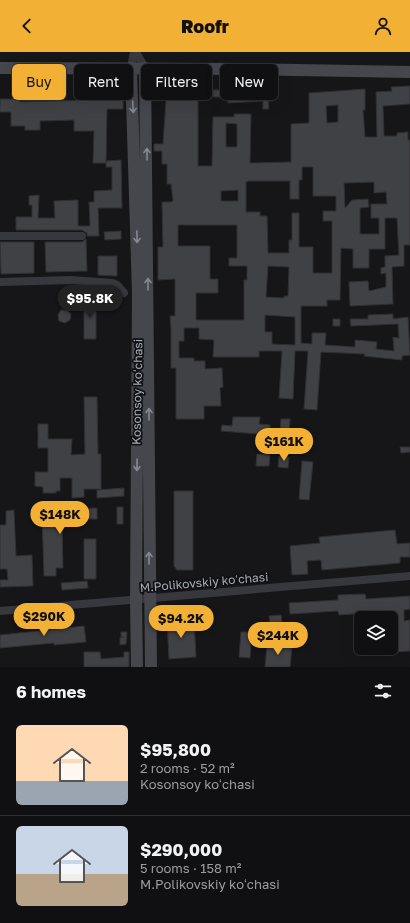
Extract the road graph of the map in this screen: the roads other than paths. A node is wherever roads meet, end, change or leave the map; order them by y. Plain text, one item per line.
1 (135, 52) edge
2 (132, 64) edge
3 (142, 64) edge
4 (0, 68) edge
5 (74, 68) edge
6 (212, 69) edge
7 (410, 72) edge
8 (132, 100) edge
9 (146, 100) edge
10 (0, 236) edge
11 (82, 236) dead end
12 (0, 282) edge
13 (124, 293) dead end
14 (410, 576) edge
15 (150, 599) junction
16 (136, 600) junction
17 (0, 611) edge
18 (137, 667) edge
19 (151, 667) edge

1 - 2 street
1 - 3 street
4 - 5 street
6 - 7 street
8 -> 16 street, Kosonsoy koʻchasi
15 -> 9 street, Kosonsoy koʻchasi
10 - 11 street
12 - 13 street
14 - 15 street, M.Polikovskiy koʻchasi
15 - 16 street, M.Polikovskiy koʻchasi
15 - 19 street, Kosonsoy koʻchasi
16 - 17 street, M.Polikovskiy koʻchasi
16 - 18 street, Kosonsoy koʻchasi

